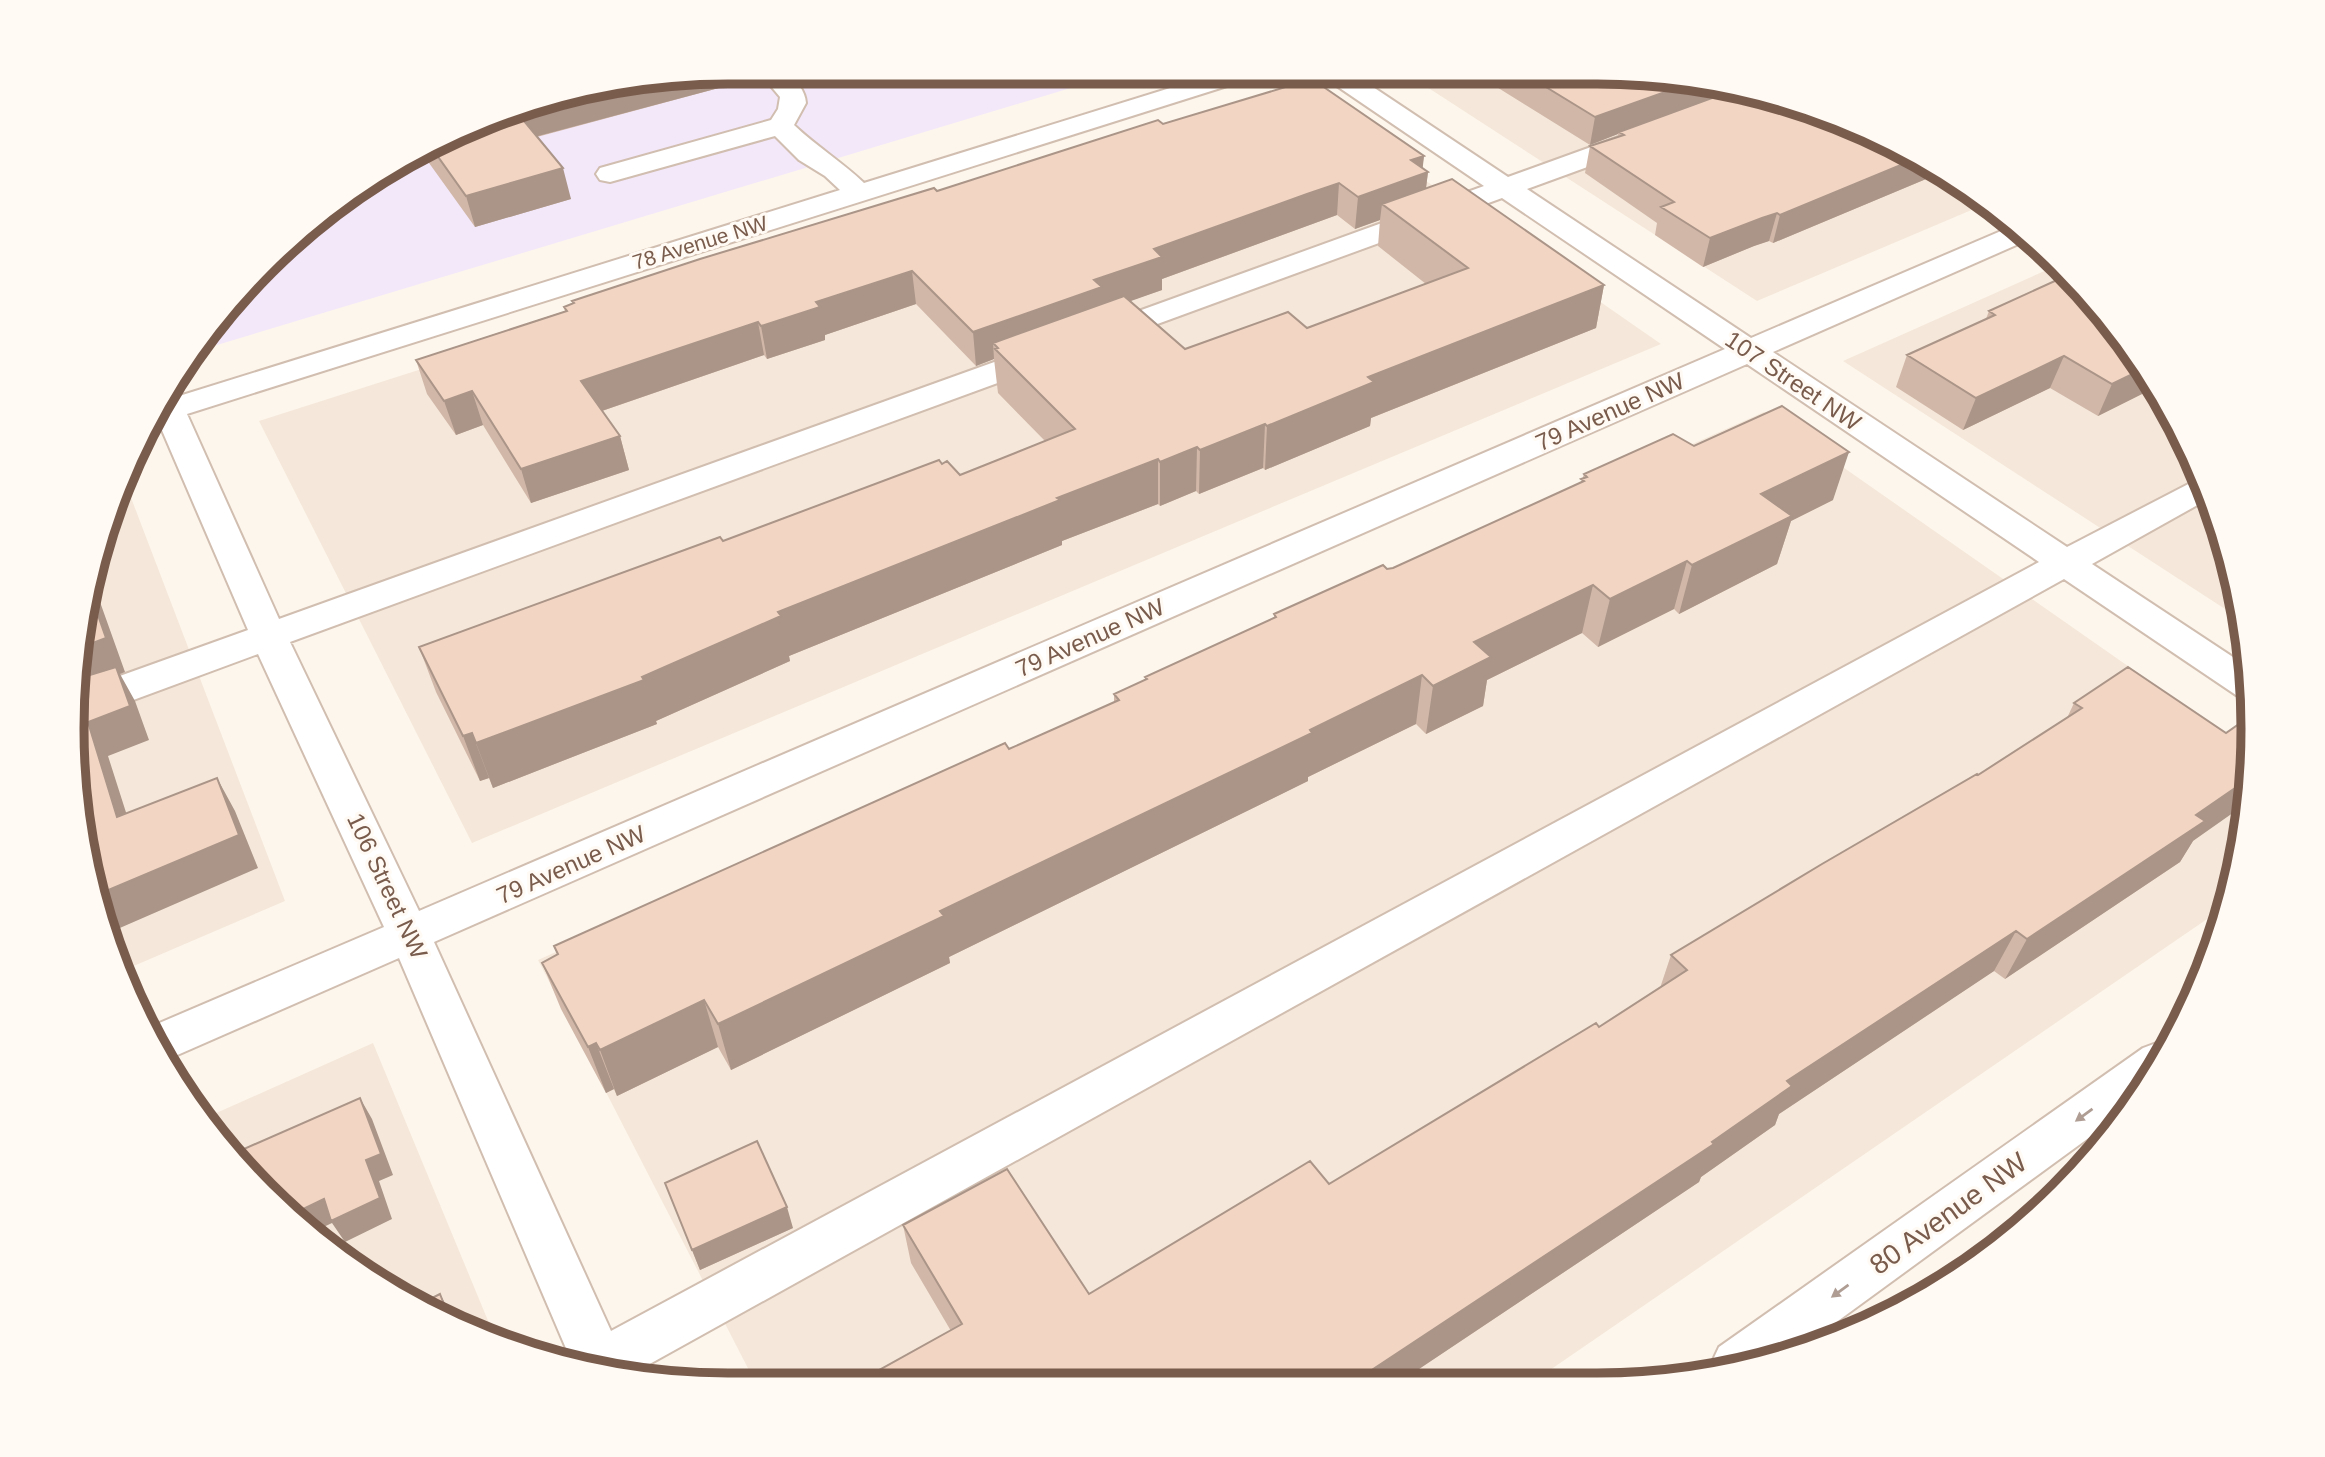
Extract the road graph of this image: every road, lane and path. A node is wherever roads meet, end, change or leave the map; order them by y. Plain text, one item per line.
1 (785, 84) edge
2 (1208, 84) edge
3 (1350, 84) edge
4 (780, 125) junction
5 (1662, 130) edge
6 (610, 174) dead end
7 (1503, 187) junction
8 (859, 193) junction
9 (2012, 236) edge
10 (1749, 351) junction
11 (169, 407) edge
12 (168, 410) edge
13 (2196, 492) edge
14 (2065, 562) junction
15 (269, 637) junction
16 (2239, 679) edge
17 (85, 704) edge
18 (410, 935) junction
19 (165, 1041) edge
20 (2140, 1075) edge
21 (1751, 1354) edge
22 (596, 1359) edge
23 (607, 1362) edge

1 - 4 street
2 - 8 street, 78 Avenue NW
3 - 7 street, 107 Street NW
4 - 6 street
4 - 8 street
5 - 7 street
7 - 10 street, 107 Street NW
7 - 15 street
8 - 11 street, 78 Avenue NW
9 - 10 street, 79 Avenue NW
10 - 14 street, 107 Street NW
10 - 18 street, 79 Avenue NW
12 - 15 street, 106 Street NW
13 - 14 street
14 - 16 street, 107 Street NW
14 - 23 street
15 - 17 street
15 - 18 street, 106 Street NW
18 - 19 street, 79 Avenue NW
18 - 22 street, 106 Street NW
20 -> 21 street, 80 Avenue NW

